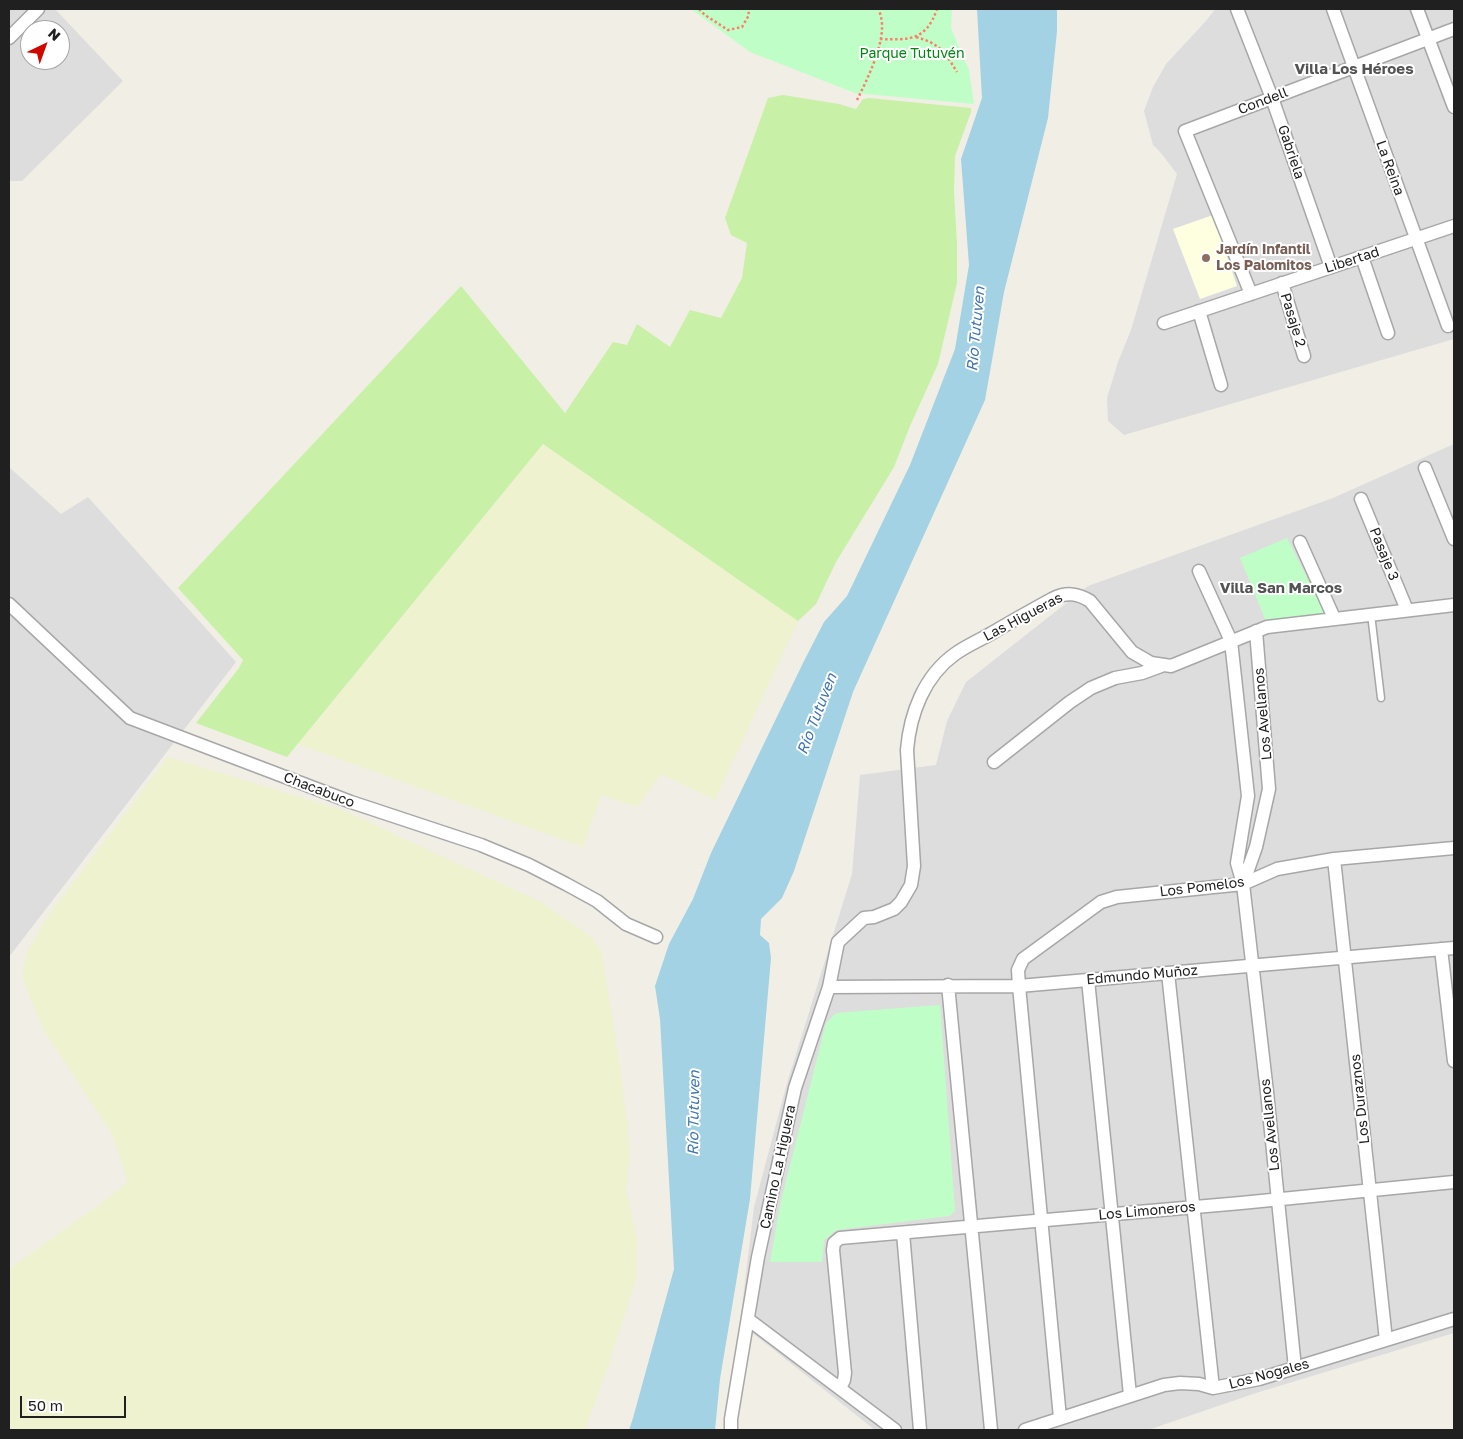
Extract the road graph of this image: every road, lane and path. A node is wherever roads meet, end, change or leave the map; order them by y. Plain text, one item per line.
1 (38, 9) edge
2 (700, 9) edge
3 (748, 9) edge
4 (880, 9) edge
5 (937, 9) edge
6 (1237, 9) edge
7 (1332, 9) edge
8 (1417, 9) edge
9 (1454, 29) edge
10 (916, 37) junction
11 (9, 38) edge
12 (880, 39) junction
13 (1429, 39) junction
14 (1354, 67) junction
15 (957, 72) dead end
16 (1272, 98) junction
17 (857, 100) dead end
18 (1454, 107) edge
19 (1454, 226) edge
20 (1416, 239) junction
21 (1362, 257) junction
22 (1331, 267) junction
23 (1282, 283) junction
24 (1250, 294) junction
25 (1199, 311) junction
26 (1164, 323) dead end
27 (1448, 326) dead end
28 (1388, 333) dead end
29 (1304, 356) dead end
30 (1221, 385) dead end
31 (1425, 468) dead end
32 (1361, 499) dead end
33 (1454, 539) edge
34 (1300, 542) dead end
35 (1199, 571) dead end
36 (9, 604) edge
37 (1454, 605) edge
38 (1407, 610) junction
39 (1371, 614) junction
40 (1334, 618) junction
41 (1256, 631) junction
42 (1231, 641) junction
43 (1161, 666) junction
44 (1380, 698) dead end
45 (994, 762) dead end
46 (1454, 848) edge
47 (1334, 859) junction
48 (1243, 884) junction
49 (864, 918) joint
50 (656, 937) dead end
51 (1448, 948) edge
52 (1344, 958) junction
53 (1252, 966) junction
54 (1168, 973) junction
55 (1088, 980) junction
56 (948, 985) junction
57 (1020, 986) junction
58 (829, 987) junction
59 (1454, 1061) edge
60 (1454, 1182) edge
61 (1370, 1191) junction
62 (1278, 1200) junction
63 (1194, 1208) junction
64 (1112, 1214) junction
65 (1041, 1221) junction
66 (971, 1226) junction
67 (903, 1233) junction
68 (1454, 1319) edge
69 (749, 1320) junction
70 (1386, 1340) junction
71 (1295, 1368) junction
72 (840, 1388) junction
73 (1213, 1388) junction
74 (1130, 1395) junction
75 (1060, 1418) junction
76 (731, 1430) edge
77 (895, 1430) edge
78 (920, 1430) edge
79 (991, 1430) edge
80 (1025, 1430) edge

1 - 11 street
2 - 3 path
4 - 12 path
5 - 10 path
6 - 16 street, Gabriela
7 - 14 street, La Reina
8 - 13 street
9 - 13 street, Condell
10 - 12 path
10 - 15 path
12 - 17 path
13 - 14 street, Condell
13 - 18 street
14 - 16 street, Condell
14 - 20 street, La Reina
16 - 22 street, Gabriela
16 - 24 street, Condell
19 - 20 street, Libertad
20 - 21 street, Libertad
20 - 27 street, La Reina
21 - 22 street, Libertad
21 - 28 street
22 - 23 street, Libertad
23 - 24 street, Libertad
23 - 29 street, Pasaje 2
24 - 25 street, Libertad
25 - 26 street, Libertad
25 - 30 street
31 - 33 street
32 - 38 street, Pasaje 3
34 - 40 street
35 - 42 street, Los Avellanos
36 - 50 street, Chacabuco
37 - 38 street
38 - 39 street
39 - 40 street
39 - 44 lane
40 - 41 street
41 - 42 street
41 - 48 street, Los Avellanos
42 - 43 street
42 - 48 street, Los Avellanos
43 - 45 street
43 - 49 street, Las Higueras
46 - 47 street, Los Pomelos
47 - 48 street, Los Pomelos
47 - 52 street, Los Duraznos
48 - 53 street, Los Avellanos
48 - 57 street, Los Pomelos
49 - 58 street, Camino La Higuera
51 - 52 street, Edmundo Muñoz
51 - 59 street
52 - 53 street, Edmundo Muñoz
52 - 61 street, Los Duraznos
53 - 54 street, Edmundo Muñoz
53 - 62 street, Los Avellanos
54 - 55 street, Edmundo Muñoz
54 - 63 street
55 - 57 street, Edmundo Muñoz
55 - 64 street
56 - 57 street, Edmundo Muñoz
56 - 58 street, Edmundo Muñoz
56 - 66 street
57 - 65 street, Los Pomelos
58 - 69 street, Camino La Higuera
60 - 61 street, Los Limoneros
61 - 62 street, Los Limoneros
61 - 70 street, Los Duraznos
62 - 63 street, Los Limoneros
62 - 71 street, Los Avellanos
63 - 64 street, Los Limoneros
63 - 73 street
64 - 65 street, Los Limoneros
64 - 74 street
65 - 66 street, Los Limoneros
65 - 75 street, Los Pomelos
66 - 67 street, Los Limoneros
66 - 79 street
67 - 72 street, Los Limoneros
67 - 78 street
68 - 70 street, Los Nogales
69 - 72 street
69 - 76 street, Camino La Higuera
70 - 71 street, Los Nogales
71 - 73 street, Los Nogales
72 - 77 street
73 - 74 street, Los Nogales
74 - 75 street, Los Nogales
75 - 80 street, Los Nogales

